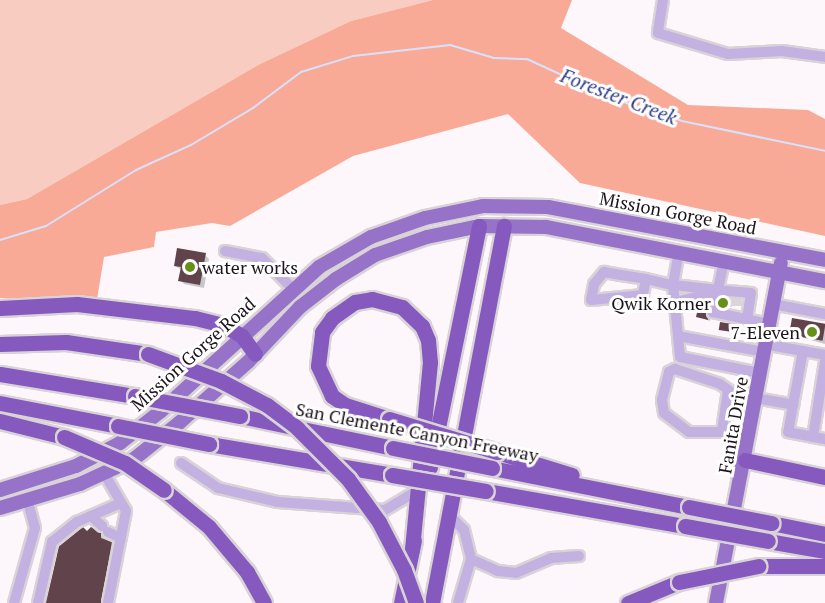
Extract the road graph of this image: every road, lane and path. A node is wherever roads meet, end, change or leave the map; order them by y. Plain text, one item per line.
1 (663, 0) edge
2 (825, 57) edge
3 (507, 205) junction
4 (483, 206) junction
5 (479, 226) junction
6 (504, 226) junction
7 (736, 243) junction
8 (225, 251) dead end
9 (680, 252) junction
10 (783, 252) junction
11 (825, 260) edge
12 (724, 261) junction
13 (779, 272) junction
14 (646, 279) junction
15 (825, 281) edge
16 (674, 285) junction
17 (293, 289) junction
18 (675, 302) junction
19 (731, 303) junction
20 (773, 304) junction
21 (0, 308) edge
22 (825, 314) edge
23 (769, 324) junction
24 (242, 336) junction
25 (678, 336) junction
26 (0, 344) edge
27 (764, 348) junction
28 (803, 351) junction
29 (255, 354) junction
30 (825, 355) edge
31 (825, 361) edge
32 (760, 373) junction
33 (0, 374) edge
34 (728, 390) junction
35 (755, 400) junction
36 (0, 403) edge
37 (793, 405) junction
38 (0, 421) edge
39 (722, 431) junction
40 (750, 432) junction
41 (813, 437) junction
42 (825, 439) edge
43 (745, 460) junction
44 (181, 463) dead end
45 (104, 473) junction
46 (825, 477) edge
47 (0, 490) edge
48 (418, 490) junction
49 (649, 499) junction
50 (28, 502) junction
51 (122, 503) junction
52 (0, 508) edge
53 (449, 515) junction
54 (91, 516) junction
55 (825, 534) edge
56 (121, 538) junction
57 (412, 550) junction
58 (825, 551) edge
59 (579, 556) dead end
60 (471, 559) junction
61 (825, 566) edge
62 (14, 603) edge
63 (38, 603) edge
64 (108, 603) edge
65 (264, 603) edge
66 (401, 603) edge
67 (416, 603) edge
68 (432, 603) edge
69 (458, 603) edge
70 (628, 603) edge
71 (716, 603) edge

1 - 2 street
3 - 4 main road, Mission Gorge Road
3 - 6 main road
3 - 7 main road, Mission Gorge Road
4 - 5 main road
4 - 17 main road, Mission Gorge Road
5 - 6 main road, Mission Gorge Road
5 - 29 main road, Mission Gorge Road
5 - 57 highway
6 - 9 main road, Mission Gorge Road
6 - 53 highway
7 - 9 main road
7 - 10 main road, Mission Gorge Road
8 - 17 street
9 - 12 main road, Mission Gorge Road
9 - 16 street
10 - 11 main road, Mission Gorge Road
10 - 13 main road, Fanita Drive
12 - 13 main road, Mission Gorge Road
12 - 19 street
13 - 15 main road, Mission Gorge Road
13 - 20 main road, Fanita Drive
14 - 14 street
14 - 16 street
16 - 18 street
16 - 19 street
17 - 24 main road, Mission Gorge Road
18 - 19 street
18 - 25 street
19 - 23 street
20 - 22 street
20 - 23 main road, Fanita Drive
21 - 24 highway
23 - 27 main road, Fanita Drive
24 - 29 highway
24 - 47 main road, Mission Gorge Road
25 - 27 street
25 - 32 street
26 - 67 highway, bridge
27 - 28 street
27 - 32 main road, Fanita Drive
28 - 30 street
28 - 37 street
29 - 45 main road, Mission Gorge Road
31 - 41 street
32 - 35 main road, Fanita Drive
33 - 49 highway, San Clemente Canyon Freeway, bridge
34 - 35 street
34 - 39 street
34 - 39 street
35 - 37 street
35 - 40 main road, Fanita Drive
36 - 58 highway, bridge
37 - 41 street
38 - 65 highway, bridge
39 - 40 street
40 - 43 main road, Fanita Drive
41 - 42 street
43 - 46 highway
43 - 71 main road, Fanita Drive
44 - 48 street
45 - 50 main road, Mission Gorge Road
45 - 51 street
48 - 49 highway, bridge
48 - 57 highway
49 - 55 highway, San Clemente Canyon Freeway, bridge
50 - 52 main road, Mission Gorge Road
50 - 62 street
51 - 54 street
51 - 56 street
53 - 60 street
53 - 68 highway
54 - 56 street
54 - 63 street
56 - 64 street
57 - 66 highway
59 - 60 street
60 - 69 street
61 - 70 highway, bridge

